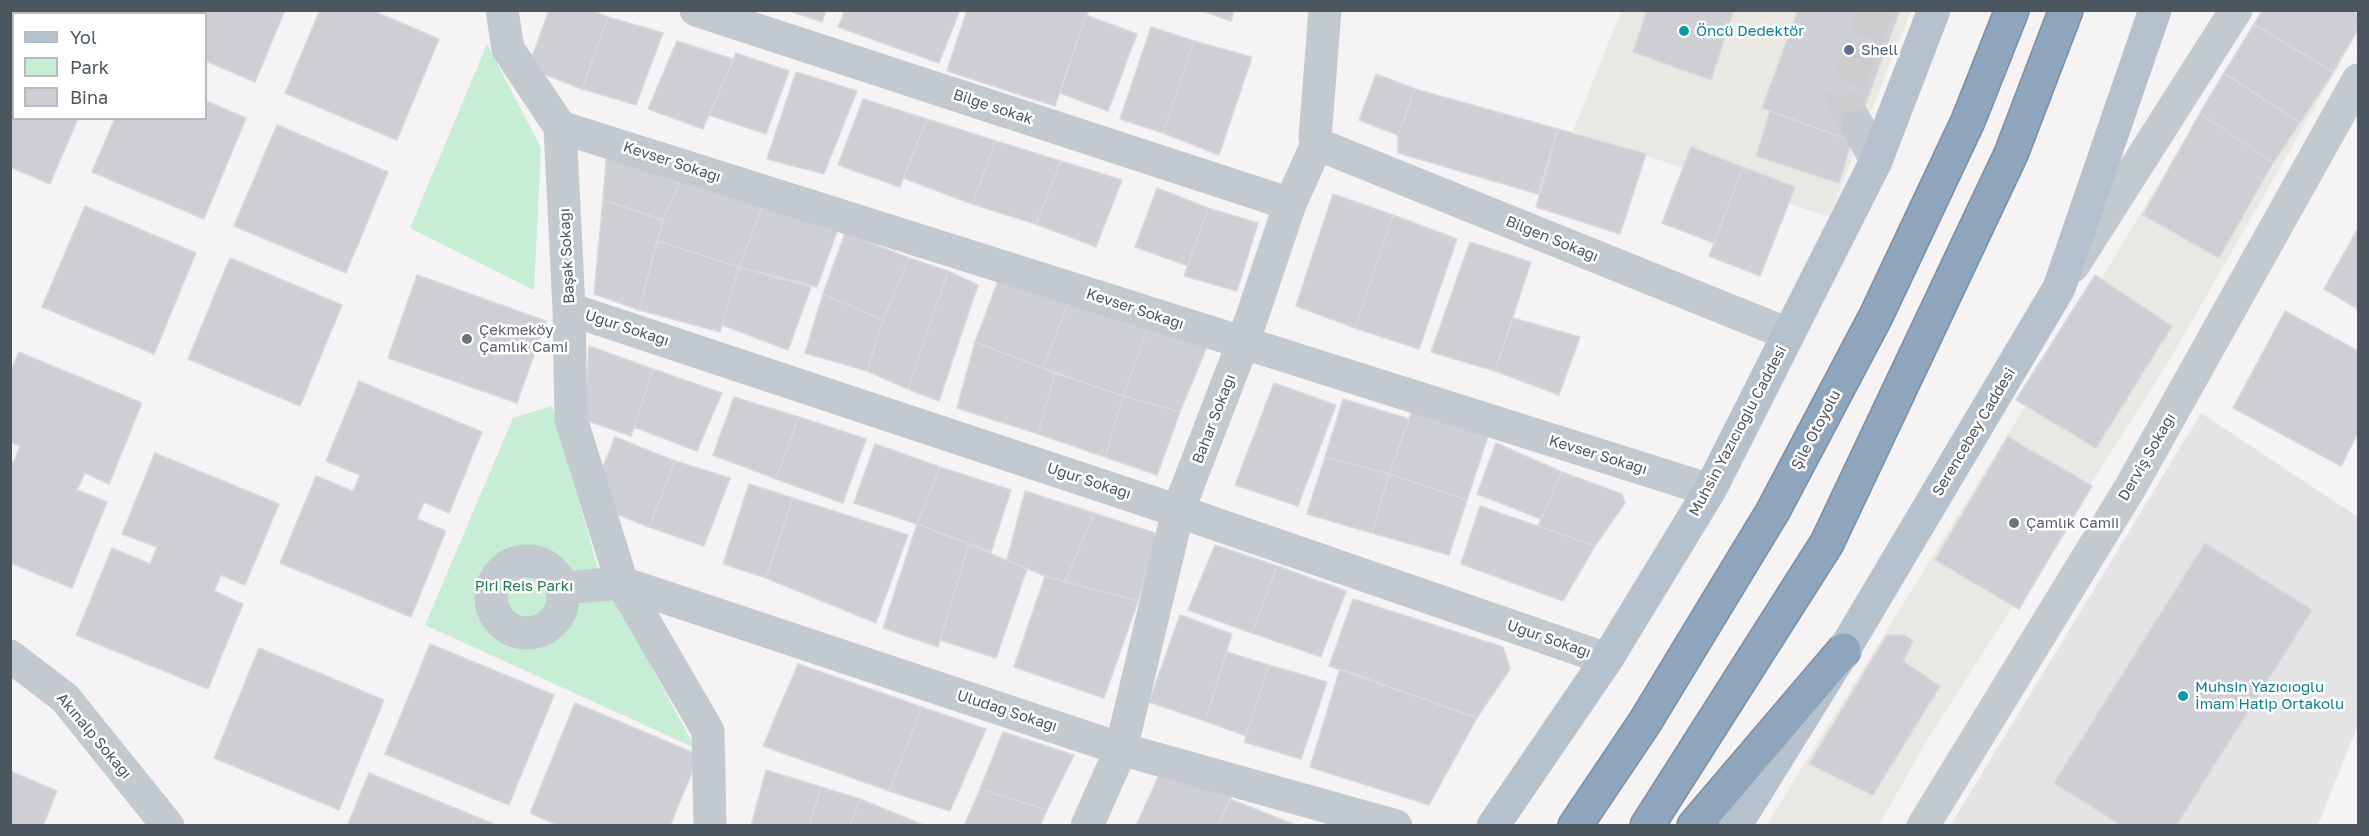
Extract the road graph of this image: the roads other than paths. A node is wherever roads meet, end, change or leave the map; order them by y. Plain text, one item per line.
1 (502, 10) edge
2 (696, 10) edge
3 (1325, 10) edge
4 (1934, 10) edge
5 (2012, 10) edge
6 (2066, 10) edge
7 (2155, 10) edge
8 (2236, 10) edge
9 (2358, 80) edge
10 (1858, 126) tunnel mouth
11 (560, 127) junction
12 (1317, 144) junction
13 (1876, 161) junction
14 (1290, 204) junction
15 (2059, 288) junction
16 (569, 309) junction
17 (1788, 334) junction
18 (1243, 343) junction
19 (1710, 490) junction
20 (1178, 511) junction
21 (622, 583) junction
22 (562, 588) dead end
23 (1844, 650) junction
24 (10, 656) edge
25 (1607, 659) junction
26 (1121, 749) junction
27 (168, 825) edge
28 (710, 825) edge
29 (1087, 825) edge
30 (1396, 825) edge
31 (1493, 825) edge
32 (1575, 825) edge
33 (1647, 825) edge
34 (1694, 825) edge
35 (1735, 825) edge
36 (1923, 825) edge

1 - 11 street
2 - 14 street, Bilge sokak
3 - 12 street, Bahar Sokağı
4 - 13 main road, Muhsin Yazıcıoğlu Caddesi
5 - 32 highway, Şile Otoyolu
6 - 33 highway
7 - 15 main road, Serencebey Caddesi
8 - 15 street
9 - 36 street, Derviş Sokağı
10 - 13 street
11 - 16 street, Başak Sokağı
11 - 18 street, Kevser Sokağı
12 - 14 street, Bahar Sokağı
12 - 17 street, Bilgen Sokağı
13 - 17 main road, Muhsin Yazıcıoğlu Caddesi
14 - 18 street, Bahar Sokağı
15 - 23 main road, Serencebey Caddesi
16 - 20 street, Uğur Sokağı
16 - 21 street, Başak Sokağı
17 - 19 main road, Muhsin Yazıcıoğlu Caddesi
18 - 19 street, Kevser Sokağı
18 - 20 street, Bahar Sokağı
19 - 25 main road, Muhsin Yazıcıoğlu Caddesi
20 - 25 street, Uğur Sokağı
20 - 26 street, Bahar Sokağı
21 - 22 street
21 - 26 street, Uludağ Sokağı
21 - 28 street, Başak Sokağı
23 - 34 highway
23 - 35 main road, Serencebey Caddesi
24 - 27 street, Akınalp Sokağı
25 - 31 main road, Muhsin Yazıcıoğlu Caddesi
26 - 29 street, Bahar Sokağı
26 - 30 street, Uludağ Sokağı

